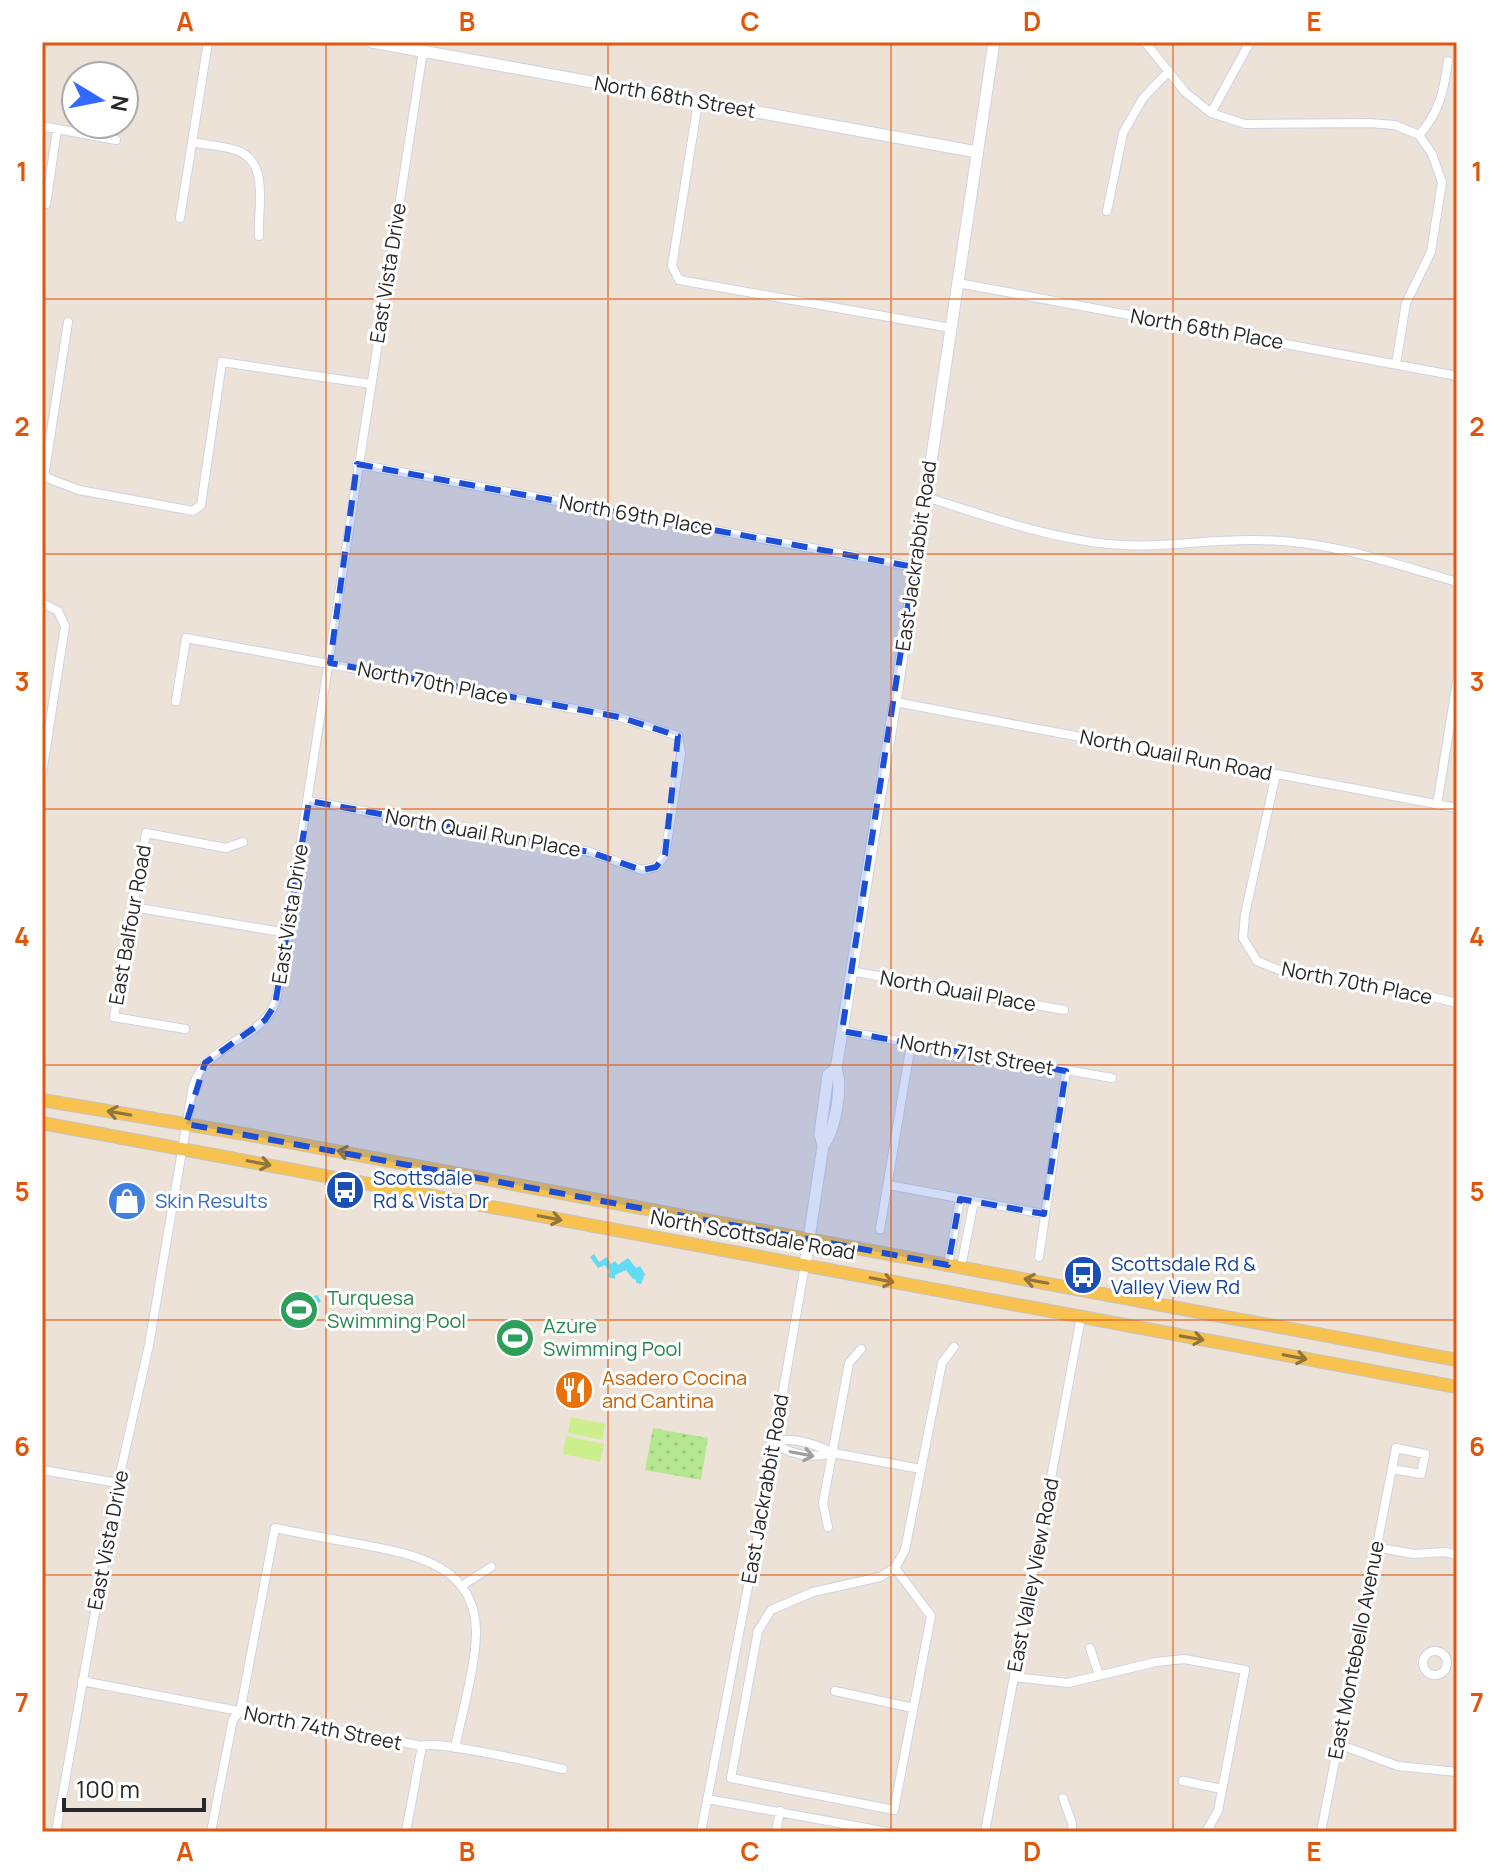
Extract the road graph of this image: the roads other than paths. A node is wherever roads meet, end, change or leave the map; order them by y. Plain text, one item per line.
1 (208, 42) edge
2 (372, 42) edge
3 (994, 42) edge
4 (1145, 42) edge
5 (1250, 42) edge
6 (423, 51) junction
7 (1448, 61) dead end
8 (1169, 71) junction
9 (698, 102) junction
10 (1211, 113) junction
11 (42, 126) edge
12 (57, 130) junction
13 (60, 131) edge
14 (1419, 135) junction
15 (192, 142) junction
16 (977, 152) junction
17 (46, 204) dead end
18 (1107, 211) dead end
19 (180, 218) dead end
20 (259, 236) dead end
21 (958, 283) junction
22 (68, 322) dead end
23 (951, 328) junction
24 (1396, 364) junction
25 (1457, 376) edge
26 (370, 384) junction
27 (357, 464) junction
28 (43, 477) edge
29 (926, 497) junction
30 (914, 567) junction
31 (1457, 582) edge
32 (42, 603) edge
33 (330, 663) junction
34 (1457, 681) edge
35 (176, 701) dead end
36 (895, 702) junction
37 (42, 773) edge
38 (1276, 774) junction
39 (309, 801) junction
40 (1437, 805) junction
41 (1457, 808) edge
42 (243, 842) dead end
43 (656, 867) joint
44 (133, 907) junction
45 (287, 933) junction
46 (851, 971) junction
47 (1457, 1003) edge
48 (1064, 1010) dead end
49 (185, 1029) dead end
50 (842, 1031) junction
51 (911, 1044) junction
52 (1066, 1071) junction
53 (1112, 1078) dead end
54 (42, 1100) edge
55 (42, 1123) edge
56 (186, 1124) junction
57 (182, 1149) junction
58 (889, 1185) junction
59 (523, 1186) junction
60 (590, 1197) junction
61 (960, 1199) junction
62 (974, 1201) junction
63 (515, 1211) junction
64 (1044, 1214) junction
65 (585, 1225) junction
66 (880, 1229) dead end
67 (808, 1239) junction
68 (1039, 1257) dead end
69 (805, 1265) junction
70 (954, 1266) junction
71 (1081, 1317) junction
72 (954, 1347) dead end
73 (861, 1349) dead end
74 (1457, 1360) edge
75 (1457, 1387) edge
76 (773, 1441) junction
77 (833, 1453) junction
78 (921, 1469) junction
79 (1392, 1469) junction
80 (42, 1470) edge
81 (118, 1483) junction
82 (828, 1527) dead end
83 (1375, 1547) junction
84 (1457, 1555) edge
85 (491, 1567) dead end
86 (895, 1568) junction
87 (463, 1585) junction
88 (1090, 1648) dead end
89 (1099, 1675) junction
90 (1014, 1677) junction
91 (82, 1681) junction
92 (835, 1691) dead end
93 (913, 1708) junction
94 (240, 1712) junction
95 (1338, 1744) junction
96 (422, 1746) junction
97 (455, 1748) junction
98 (563, 1769) dead end
99 (1457, 1772) edge
100 (1183, 1781) dead end
101 (1222, 1789) junction
102 (1063, 1798) dead end
103 (707, 1799) junction
104 (780, 1811) junction
105 (56, 1832) edge
106 (211, 1832) edge
107 (406, 1832) edge
108 (701, 1832) edge
109 (776, 1832) edge
110 (888, 1832) edge
111 (985, 1832) edge
112 (1072, 1832) edge
113 (1206, 1832) edge
114 (1321, 1832) edge

1 - 15 street
2 - 6 street, North 68th Street
3 - 16 street, East Jackrabbit Road
4 - 8 street
5 - 10 street
6 - 9 street, North 68th Street
6 - 26 street, East Vista Drive
7 - 14 street
8 - 10 street
8 - 18 street
9 - 16 street, North 68th Street
9 - 23 street
10 - 14 street
11 - 12 street
12 - 13 street
12 - 17 street
14 - 24 street
15 - 19 street
15 - 20 street
16 - 21 street, East Jackrabbit Road
21 - 23 street, East Jackrabbit Road
21 - 24 street, North 68th Place
22 - 28 street
23 - 29 street, East Jackrabbit Road
24 - 25 street, North 68th Place
26 - 27 street, East Vista Drive
26 - 28 street
27 - 30 street, North 69th Place
27 - 33 street, East Vista Drive
29 - 30 street, East Jackrabbit Road
29 - 31 street
30 - 36 street, East Jackrabbit Road
32 - 37 street
33 - 35 street, North 70th Place
33 - 39 street, East Vista Drive
33 - 43 street, North 70th Place
34 - 40 street
36 - 38 street, North Quail Run Road
36 - 46 street, East Jackrabbit Road
38 - 40 street, North Quail Run Road
38 - 47 street, North 70th Place
39 - 43 street, North Quail Run Place
39 - 45 street, East Vista Drive
40 - 41 street, North Quail Run Road
42 - 44 street, East Balfour Road
44 - 45 street
44 - 49 street, East Balfour Road
45 - 56 street, East Vista Drive
46 - 48 street, North Quail Place
46 - 50 street, East Jackrabbit Road
50 - 51 street, North 71st Street
50 - 67 street, East Jackrabbit Road
51 - 52 street, North 71st Street
51 - 58 street
52 - 53 street, North 71st Street
52 - 64 street
56 -> 54 main road, North Scottsdale Road
55 - 57 main road, North Scottsdale Road
56 - 57 street, East Vista Drive
59 -> 56 main road, North Scottsdale Road
57 -> 63 main road, North Scottsdale Road
57 - 81 street, East Vista Drive
58 - 61 street
58 - 66 street
59 - 60 main road, North Scottsdale Road
59 - 63 main road
60 - 65 main road
60 - 67 main road, North Scottsdale Road
61 - 62 street
61 - 70 street
62 - 64 street
62 - 70 street
63 -> 65 main road, North Scottsdale Road
64 - 68 street
65 - 69 main road, North Scottsdale Road
67 - 69 street, East Jackrabbit Road
67 - 70 main road, North Scottsdale Road
69 -> 71 main road, North Scottsdale Road
69 - 76 street, East Jackrabbit Road
74 -> 70 main road, North Scottsdale Road
71 -> 75 main road, North Scottsdale Road
71 - 90 street, East Valley View Road
72 - 78 street
73 - 77 street
76 - 77 street
76 - 103 street, East Jackrabbit Road
77 - 78 street
77 - 82 street
78 - 86 street
79 - 79 street
79 - 83 street, East Montebello Avenue
80 - 81 street
81 - 91 street, East Vista Drive
83 - 84 street
83 - 95 street, East Montebello Avenue
85 - 87 street
86 - 93 street
86 - 93 street
87 - 94 street
87 - 97 street
88 - 89 street
89 - 90 street
89 - 101 street
90 - 111 street, East Valley View Road
91 - 94 street, North 74th Street
91 - 105 street, East Vista Drive
92 - 93 street
94 - 96 street, North 74th Street
94 - 106 street
95 - 99 street
95 - 114 street, East Montebello Avenue
96 - 97 street, North 74th Street
96 - 107 street
97 - 98 street, North 74th Street
100 - 101 street
101 - 113 street
102 - 112 street
103 - 104 street
103 - 108 street, East Jackrabbit Road
104 - 109 street
104 - 110 street

